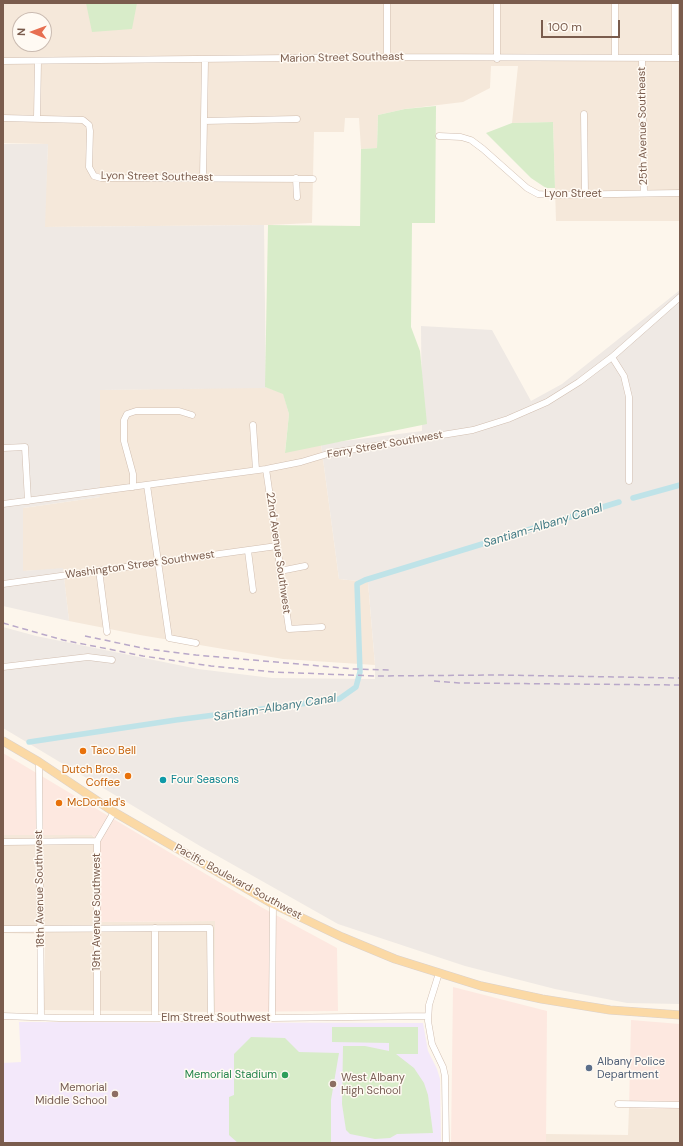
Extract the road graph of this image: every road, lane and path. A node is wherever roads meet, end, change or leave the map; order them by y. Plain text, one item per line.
1 (387, 3) edge
2 (496, 3) edge
3 (614, 3) edge
4 (675, 3) edge
5 (387, 58) junction
6 (615, 58) junction
7 (678, 58) edge
8 (497, 59) junction
9 (642, 59) junction
10 (205, 60) junction
11 (3, 61) edge
12 (38, 61) junction
13 (584, 114) dead end
14 (3, 118) edge
15 (37, 118) junction
16 (297, 119) dead end
17 (204, 121) junction
18 (439, 136) dead end
19 (203, 178) junction
20 (296, 178) junction
21 (313, 178) dead end
22 (644, 193) junction
23 (680, 193) edge
24 (585, 194) junction
25 (296, 197) dead end
26 (680, 297) edge
27 (612, 357) junction
28 (192, 415) dead end
29 (253, 425) dead end
30 (3, 448) edge
31 (266, 469) junction
32 (256, 470) junction
33 (629, 481) dead end
34 (147, 485) junction
35 (133, 487) junction
36 (28, 501) junction
37 (3, 504) edge
38 (277, 546) junction
39 (248, 550) junction
40 (158, 562) junction
41 (305, 566) dead end
42 (99, 570) junction
43 (280, 571) junction
44 (3, 584) edge
45 (253, 590) dead end
46 (322, 627) dead end
47 (107, 632) dead end
48 (196, 643) dead end
49 (112, 660) dead end
50 (3, 667) edge
51 (3, 741) edge
52 (39, 762) junction
53 (114, 812) junction
54 (40, 841) junction
55 (97, 841) junction
56 (3, 842) edge
57 (273, 904) junction
58 (97, 928) junction
59 (155, 928) junction
60 (3, 929) edge
61 (41, 929) junction
62 (439, 974) junction
63 (680, 1015) edge
64 (3, 1016) edge
65 (428, 1016) junction
66 (41, 1017) junction
67 (97, 1017) junction
68 (155, 1017) junction
69 (211, 1018) junction
70 (272, 1018) junction
71 (618, 1104) dead end
72 (680, 1105) edge
73 (446, 1143) edge

1 - 5 street
2 - 8 street
3 - 6 street
4 - 7 street
5 - 8 street, Marion Street Southeast
5 - 10 street, Marion Street Southeast
6 - 8 street, Marion Street Southeast
6 - 9 street, Marion Street Southeast
7 - 9 street, Marion Street Southeast
9 - 22 street, 25th Avenue Southeast
10 - 12 street, Marion Street Southeast
10 - 17 street
11 - 12 street, Marion Street Southeast
12 - 15 street
13 - 24 street
14 - 15 street, Lyon Street Southeast
15 - 19 street, Lyon Street Southeast
16 - 17 street
17 - 19 street
18 - 24 street, Lyon Street
19 - 20 street, Lyon Street Southeast
20 - 21 street, Lyon Street Southeast
20 - 25 street
22 - 23 street, Lyon Street
22 - 24 street, Lyon Street
26 - 27 street, Ferry Street Southwest
27 - 31 street, Ferry Street Southwest
27 - 33 street
28 - 35 street
29 - 32 street
30 - 36 street
31 - 32 street, Ferry Street Southwest
31 - 38 street, 22nd Avenue Southwest
32 - 34 street, Ferry Street Southwest
34 - 35 street, Ferry Street Southwest
34 - 40 street
35 - 36 street, Ferry Street Southwest
36 - 37 street, Ferry Street Southwest
38 - 39 street, Washington Street Southwest
38 - 43 street, 22nd Avenue Southwest
39 - 40 street, Washington Street Southwest
39 - 45 street
40 - 42 street, Washington Street Southwest
40 - 48 street
41 - 43 street
42 - 44 street, Washington Street Southwest
42 - 47 street
43 - 46 street, 22nd Avenue Southwest
49 - 50 street
51 - 52 main road, Pacific Boulevard Southwest
52 - 53 main road, Pacific Boulevard Southwest
52 - 54 street, 18th Avenue Southwest
53 - 55 street, 19th Avenue Southwest
53 - 57 main road, Pacific Boulevard Southwest
54 - 55 street
54 - 56 street
54 - 61 street, 18th Avenue Southwest
55 - 58 street, 19th Avenue Southwest
57 - 62 main road, Pacific Boulevard Southwest
57 - 70 street
58 - 59 street
58 - 61 street
58 - 67 street, 19th Avenue Southwest
59 - 68 street
59 - 69 street
60 - 61 street
61 - 66 street, 18th Avenue Southwest
62 - 63 main road, Pacific Boulevard Southwest
62 - 65 street
64 - 66 street, Elm Street Southwest
65 - 70 street, Elm Street Southwest
65 - 73 street
66 - 67 street, Elm Street Southwest
67 - 68 street, Elm Street Southwest
68 - 69 street, Elm Street Southwest
69 - 70 street, Elm Street Southwest
71 - 72 street

